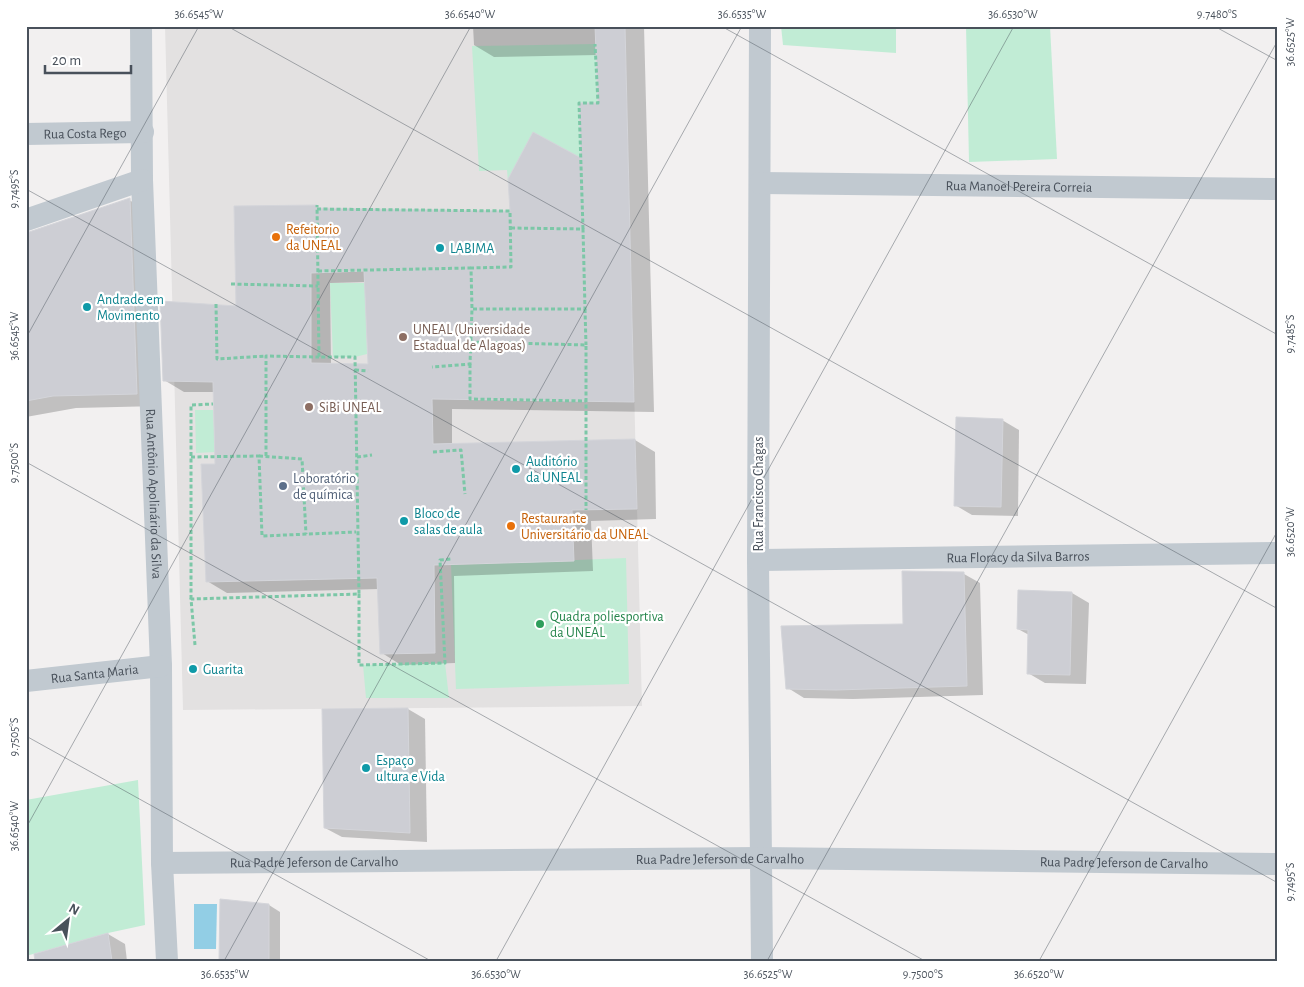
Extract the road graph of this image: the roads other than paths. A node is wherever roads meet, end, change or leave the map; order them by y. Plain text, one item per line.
1 (141, 26) edge
2 (760, 26) edge
3 (143, 132) junction
4 (26, 134) edge
5 (142, 180) junction
6 (760, 183) junction
7 (1278, 188) edge
8 (26, 220) edge
9 (1278, 553) edge
10 (758, 560) junction
11 (161, 666) junction
12 (26, 681) edge
13 (760, 858) junction
14 (162, 863) junction
15 (1278, 864) edge
16 (166, 961) edge
17 (762, 961) edge

1 - 3 street, Rua Antônio Apolinário da Silva
2 - 6 street, Rua Francisco Chagas
3 - 4 street, Rua Costa Rego
3 - 5 street, Rua Antônio Apolinário da Silva
5 - 8 street
5 - 11 street, Rua Antônio Apolinário da Silva
6 - 7 street, Rua Manoel Pereira Correia
6 - 10 street, Rua Francisco Chagas
9 - 10 street, Rua Floracy da Silva Barros
10 - 13 street, Rua Francisco Chagas
11 - 12 street, Rua Santa Maria
11 - 14 street, Rua Antônio Apolinário da Silva
13 - 14 street, Rua Padre Jeferson de Carvalho
13 - 15 street, Rua Padre Jeferson de Carvalho
13 - 17 street, Rua Francisco Chagas
14 - 16 street, Rua Antônio Apolinário da Silva

